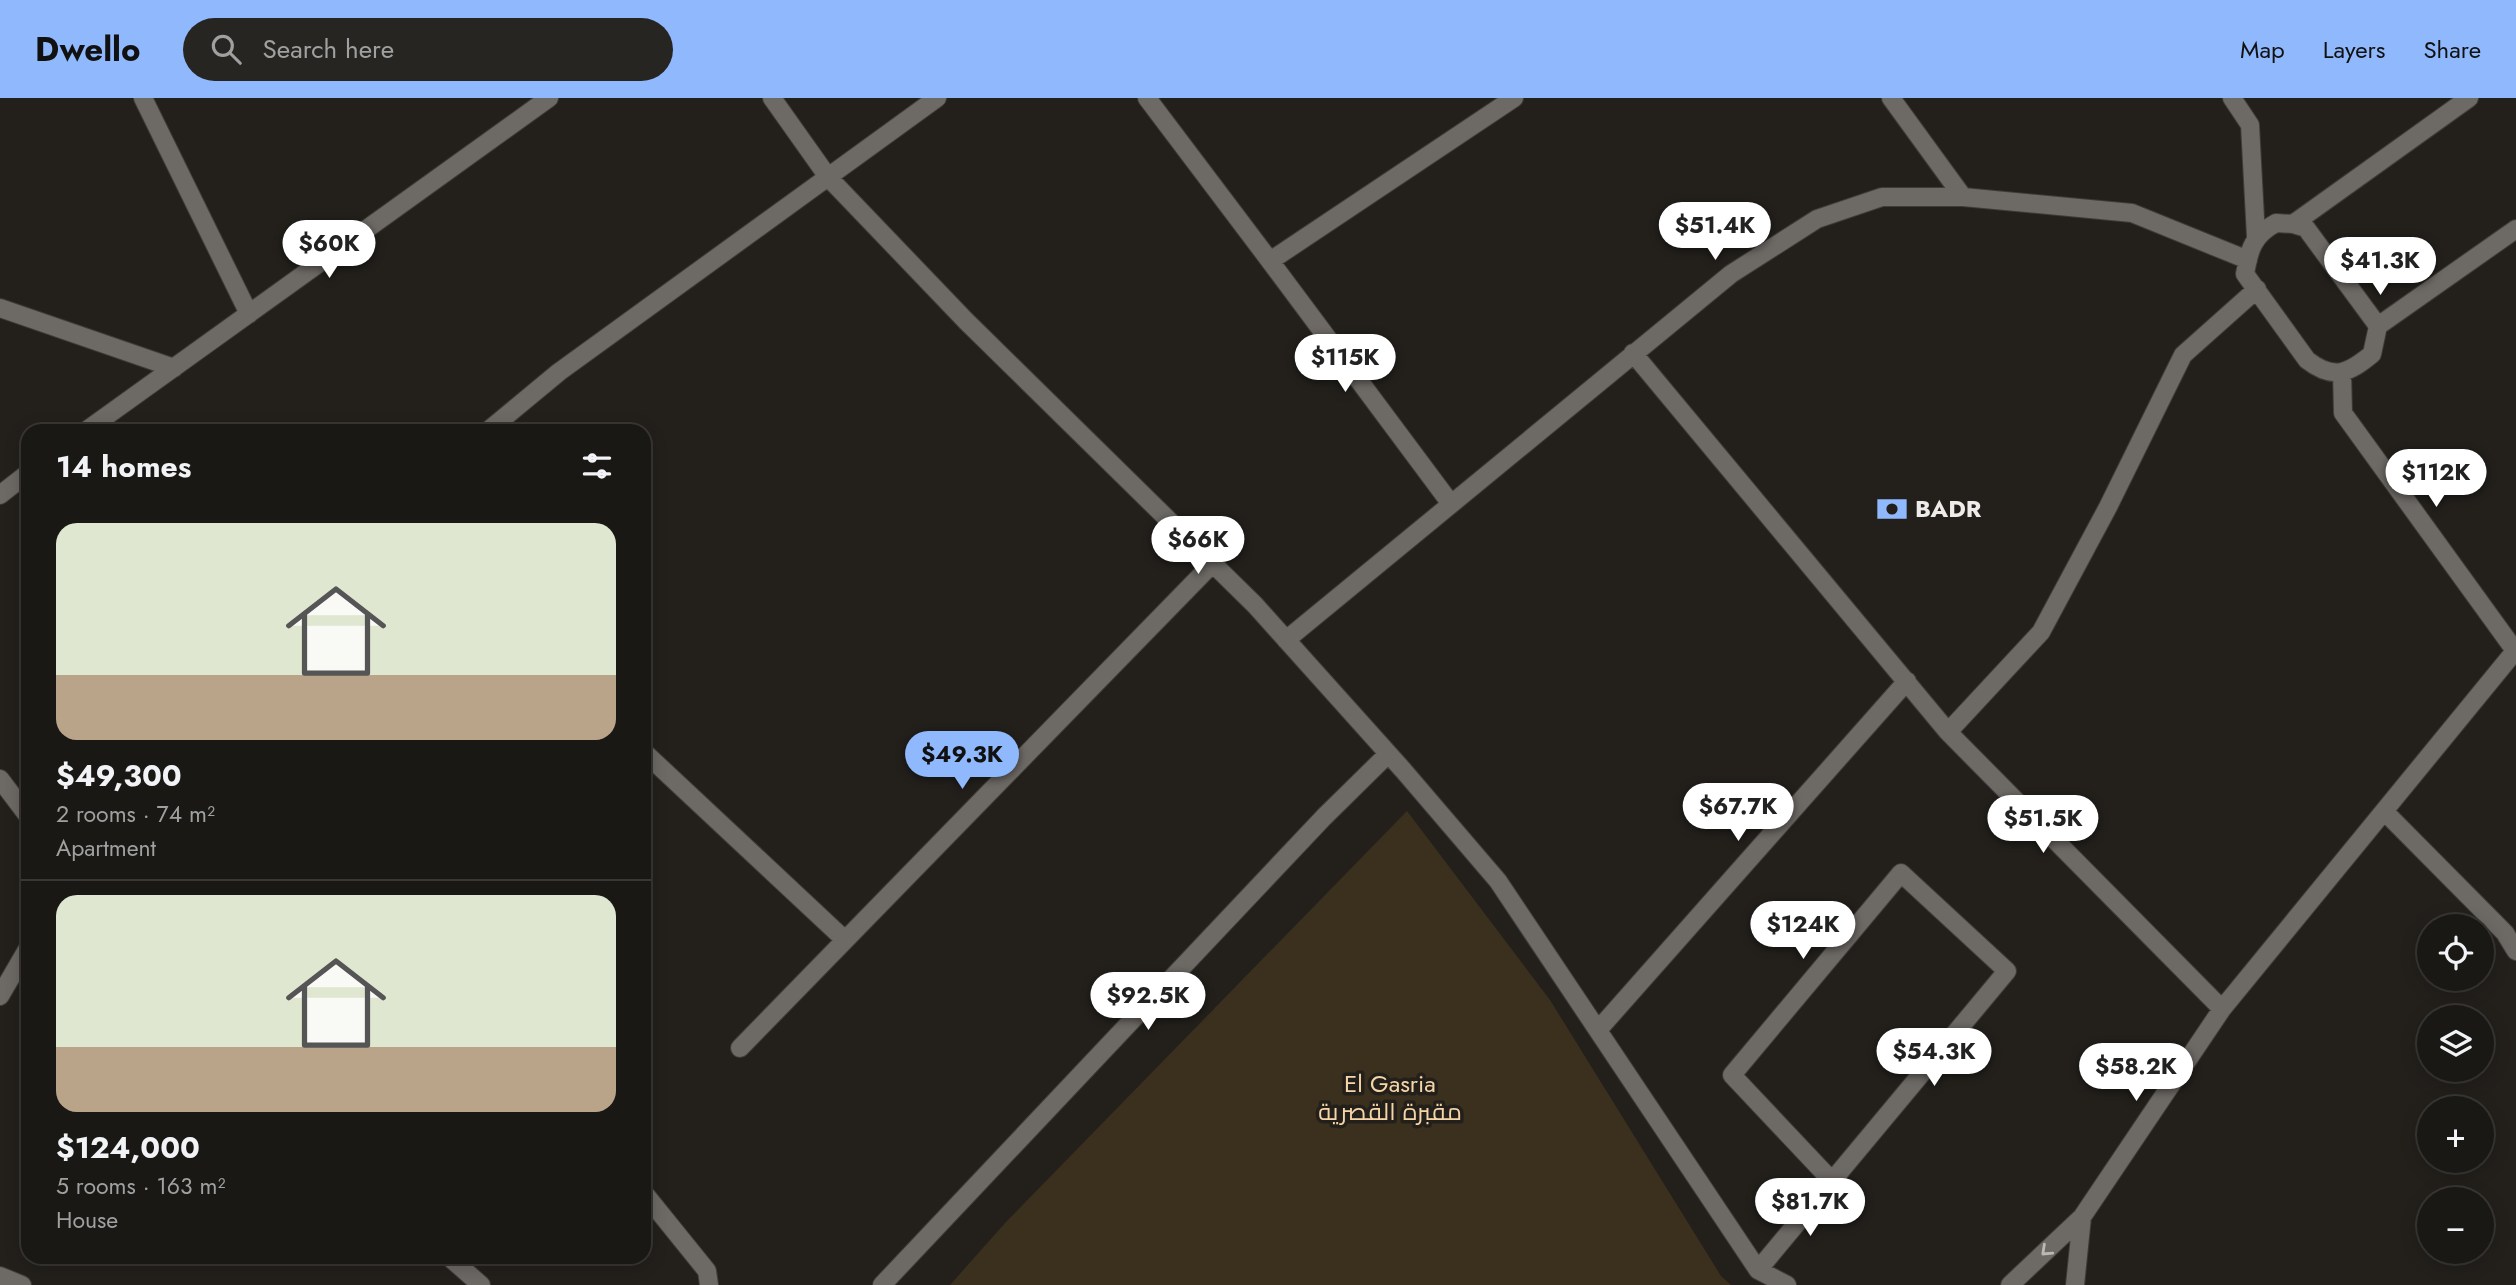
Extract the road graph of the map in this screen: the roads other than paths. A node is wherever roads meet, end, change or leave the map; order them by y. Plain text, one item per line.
1 (143, 98) edge
2 (549, 98) edge
3 (772, 98) edge
4 (937, 98) edge
5 (1147, 98) edge
6 (1514, 98) edge
7 (1891, 98) edge
8 (2232, 98) edge
9 (2469, 98) edge
10 (828, 177) junction
11 (1963, 197) junction
12 (2293, 224) junction
13 (2516, 229) edge
14 (2256, 237) junction
15 (2248, 260) junction
16 (1270, 261) junction
17 (2257, 289) junction
18 (0, 308) edge
19 (249, 314) junction
20 (2378, 326) junction
21 (1633, 353) junction
22 (174, 368) junction
23 (2342, 372) junction
24 (95, 424) edge
25 (496, 424) edge
26 (21, 478) edge
27 (0, 495) edge
28 (1451, 504) junction
29 (1213, 564) junction
30 (1286, 640) junction
31 (2516, 651) edge
32 (1907, 681) junction
33 (1948, 732) junction
34 (1388, 754) junction
35 (651, 759) edge
36 (0, 779) edge
37 (21, 807) edge
38 (2384, 811) junction
39 (845, 940) junction
40 (2516, 951) edge
41 (21, 960) edge
42 (0, 996) edge
43 (2222, 1009) junction
44 (1598, 1030) junction
45 (740, 1048) dead end
46 (1832, 1181) junction
47 (651, 1202) edge
48 (2082, 1217) junction
49 (457, 1264) edge
50 (1758, 1269) junction
51 (0, 1276) edge
52 (22, 1285) edge
53 (481, 1285) edge
54 (709, 1285) edge
55 (882, 1285) edge
56 (1787, 1285) edge
57 (2010, 1285) edge
58 (2076, 1285) edge

1 - 19 street
2 - 19 street
3 - 10 street
4 - 10 street
5 - 16 street
6 - 16 street
7 - 11 street
8 - 14 street
9 - 12 street
10 - 25 street
10 - 29 street
11 - 15 street
11 - 21 street
12 - 14 street
12 - 20 street
13 - 20 street
14 - 15 street
15 - 17 street
16 - 28 street
17 - 23 street
17 - 33 street
18 - 22 street
19 - 22 street
20 - 23 street
21 - 28 street
21 - 32 street
22 - 24 street
23 - 31 street
26 - 27 street
28 - 30 street
29 - 30 street
29 - 39 street
30 - 34 street
31 - 38 street
32 - 33 street
32 - 44 street
33 - 43 street
34 - 44 street
34 - 55 street
35 - 39 street
36 - 37 street
38 - 40 street
38 - 43 street
39 - 45 street
41 - 42 street
43 - 48 street
44 - 50 street
46 - 46 street
46 - 50 street
47 - 54 street
48 -> 57 street
48 - 58 street
49 - 53 street
50 - 56 street
51 - 52 street

